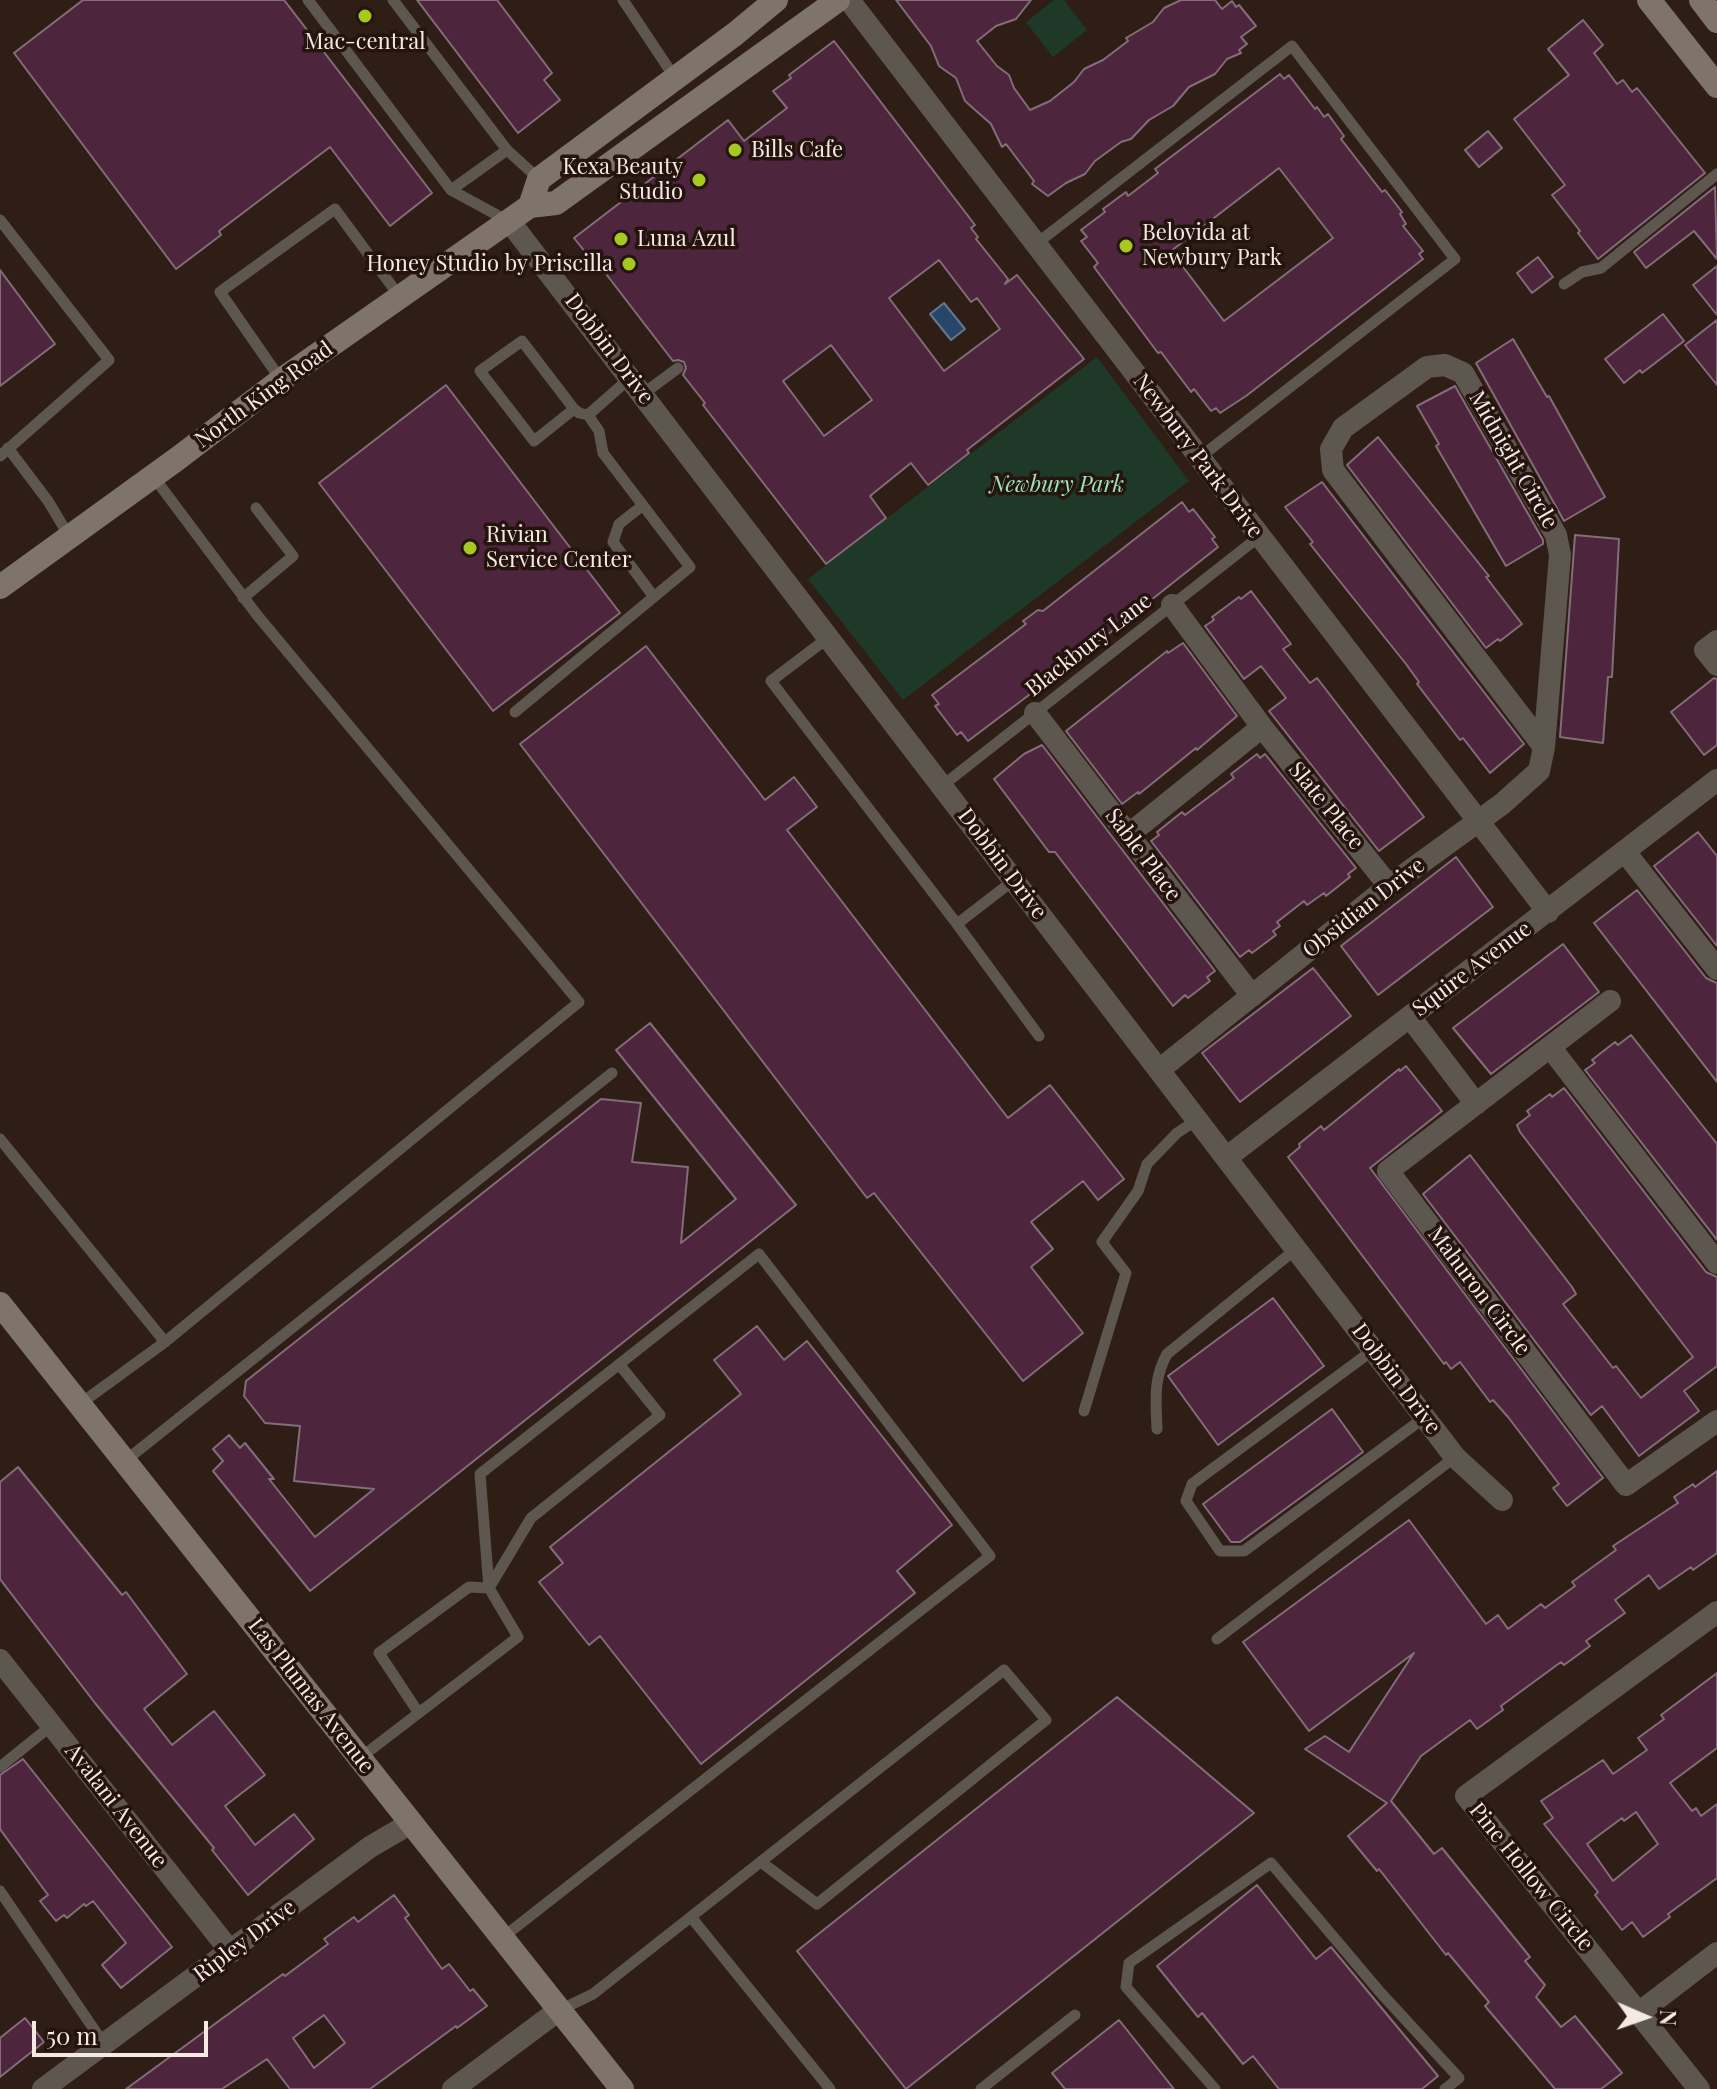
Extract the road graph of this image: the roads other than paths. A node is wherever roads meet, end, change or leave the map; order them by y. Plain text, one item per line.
1 (308, 0) edge
2 (393, 0) edge
3 (623, 0) edge
4 (776, 0) edge
5 (838, 0) edge
6 (849, 0) edge
7 (1649, 0) edge
8 (1701, 0) edge
9 (1717, 21) edge
10 (675, 79) junction
11 (1717, 86) edge
12 (507, 150) junction
13 (1717, 174) edge
14 (539, 179) junction
15 (451, 190) junction
16 (530, 206) junction
17 (0, 220) edge
18 (510, 222) junction
19 (1036, 244) junction
20 (1564, 284) dead end
21 (400, 297) junction
22 (678, 368) dead end
23 (281, 380) junction
24 (637, 386) junction
25 (574, 409) junction
26 (588, 415) junction
27 (4, 452) edge
28 (1199, 458) junction
29 (153, 476) junction
30 (642, 506) junction
31 (256, 508) dead end
32 (69, 536) junction
33 (1260, 536) junction
34 (0, 587) edge
35 (654, 597) junction
36 (243, 598) junction
37 (1172, 605) junction
38 (829, 637) junction
39 (1717, 641) edge
40 (1717, 665) edge
41 (515, 712) dead end
42 (1035, 713) junction
43 (1262, 727) junction
44 (1544, 747) junction
45 (1717, 780) edge
46 (942, 786) junction
47 (1477, 821) junction
48 (1128, 835) junction
49 (1625, 852) junction
50 (1014, 880) junction
51 (1389, 886) junction
52 (1548, 912) junction
53 (957, 924) junction
54 (1717, 969) edge
55 (1252, 996) junction
56 (1610, 1001) dead end
57 (1410, 1017) junction
58 (1039, 1036) dead end
59 (1550, 1047) junction
60 (1159, 1070) junction
61 (612, 1073) dead end
62 (1476, 1104) junction
63 (1197, 1120) junction
64 (0, 1139) edge
65 (1226, 1158) junction
66 (1296, 1249) junction
67 (1717, 1263) edge
68 (0, 1304) edge
69 (165, 1342) junction
70 (1373, 1350) junction
71 (619, 1364) junction
72 (80, 1404) junction
73 (1084, 1411) dead end
74 (1425, 1417) junction
75 (1717, 1421) edge
76 (1157, 1429) dead end
77 (1455, 1457) junction
78 (125, 1461) junction
79 (1502, 1500) dead end
80 (489, 1588) junction
81 (1717, 1612) edge
82 (1217, 1639) dead end
83 (0, 1660) edge
84 (423, 1709) junction
85 (52, 1725) junction
86 (360, 1758) junction
87 (0, 1767) edge
88 (411, 1823) junction
89 (761, 1862) junction
90 (0, 1891) edge
91 (691, 1917) junction
92 (502, 1938) junction
93 (231, 1952) junction
94 (1717, 1953) edge
95 (559, 2010) junction
96 (1640, 2012) junction
97 (1075, 2015) dead end
98 (104, 2044) junction
99 (43, 2089) edge
100 (453, 2089) edge
101 (622, 2089) edge
102 (830, 2089) edge
103 (981, 2089) edge
104 (1215, 2089) edge
105 (1445, 2089) edge
106 (1699, 2089) edge

1 - 15 lane
2 - 12 lane
3 - 10 lane
4 - 10 main road
5 - 16 main road, North King Road
6 - 19 street, Newbury Park Drive
7 - 11 main road
8 - 9 main road
10 - 14 main road
12 - 14 lane
12 - 15 lane
13 - 20 lane
14 - 16 main road
15 - 18 lane
16 - 18 main road, North King Road
17 - 27 lane
18 - 21 main road, North King Road
18 - 24 street, Dobbin Drive
19 - 28 street, Newbury Park Drive
19 - 28 lane
21 - 23 main road, North King Road
21 - 23 lane
22 - 24 lane
23 - 29 main road, North King Road
24 - 26 lane
24 - 38 street, Dobbin Drive
25 - 25 lane
25 - 26 lane
26 - 30 lane
27 - 32 lane
28 - 33 street, Newbury Park Drive
29 - 32 main road, North King Road
29 - 36 lane
30 - 35 lane
30 - 35 lane
31 - 36 lane
32 - 34 main road, North King Road
33 - 37 lane, Blackbury Lane
33 - 47 street, Newbury Park Drive
35 - 41 lane
36 - 69 lane
37 - 42 lane, Blackbury Lane
37 - 43 street, Slate Place
38 - 46 street, Dobbin Drive
38 - 53 lane
39 - 40 street
42 - 46 lane, Blackbury Lane
42 - 48 street, Sable Place
43 - 48 street
43 - 51 street, Slate Place
44 - 44 street, Midnight Circle
44 - 47 street, Midnight Circle
45 - 49 street, Squire Avenue
46 - 50 street, Dobbin Drive
47 - 51 street, Obsidian Drive
47 - 52 street, Newbury Park Drive
48 - 55 street, Sable Place
49 - 52 street, Squire Avenue
49 - 54 street
50 - 53 lane
50 - 60 street, Dobbin Drive
51 - 55 street, Obsidian Drive
52 - 57 street, Squire Avenue
53 - 58 lane
55 - 60 street, Obsidian Drive
56 - 59 street, Mahuron Circle
57 - 62 street
57 - 65 street, Squire Avenue
59 - 62 street, Mahuron Circle
59 - 67 street
60 - 63 street, Dobbin Drive
61 - 78 lane
62 - 75 street, Mahuron Circle
63 - 65 street, Dobbin Drive
63 - 73 lane
64 - 69 lane
65 - 66 street, Dobbin Drive
66 - 70 street, Dobbin Drive
66 - 76 lane
68 - 72 main road, Las Plumas Avenue
69 - 72 lane
70 - 74 street, Dobbin Drive
70 - 74 lane
71 - 80 lane
71 - 80 lane
71 - 92 lane
72 - 78 main road, Las Plumas Avenue
74 - 77 street, Dobbin Drive
77 - 79 street, Dobbin Drive
77 - 82 lane
78 - 86 main road, Las Plumas Avenue
80 - 84 lane
80 - 84 lane
81 - 96 street, Pine Hollow Circle
83 - 85 street, Avalani Avenue
84 - 86 lane
85 - 87 lane
85 - 93 street, Avalani Avenue
86 - 88 main road, Las Plumas Avenue
88 - 92 main road, Las Plumas Avenue
88 - 93 street, Ripley Drive
89 - 89 lane
89 - 91 lane
90 - 98 lane
91 - 95 lane
91 - 102 lane
92 - 95 main road, Las Plumas Avenue
93 - 98 street, Ripley Drive
94 - 96 street
95 - 100 street
95 - 101 main road, Las Plumas Avenue
96 - 106 street, Pine Hollow Circle
97 - 103 lane
98 - 99 street, Ripley Drive
104 - 105 lane

